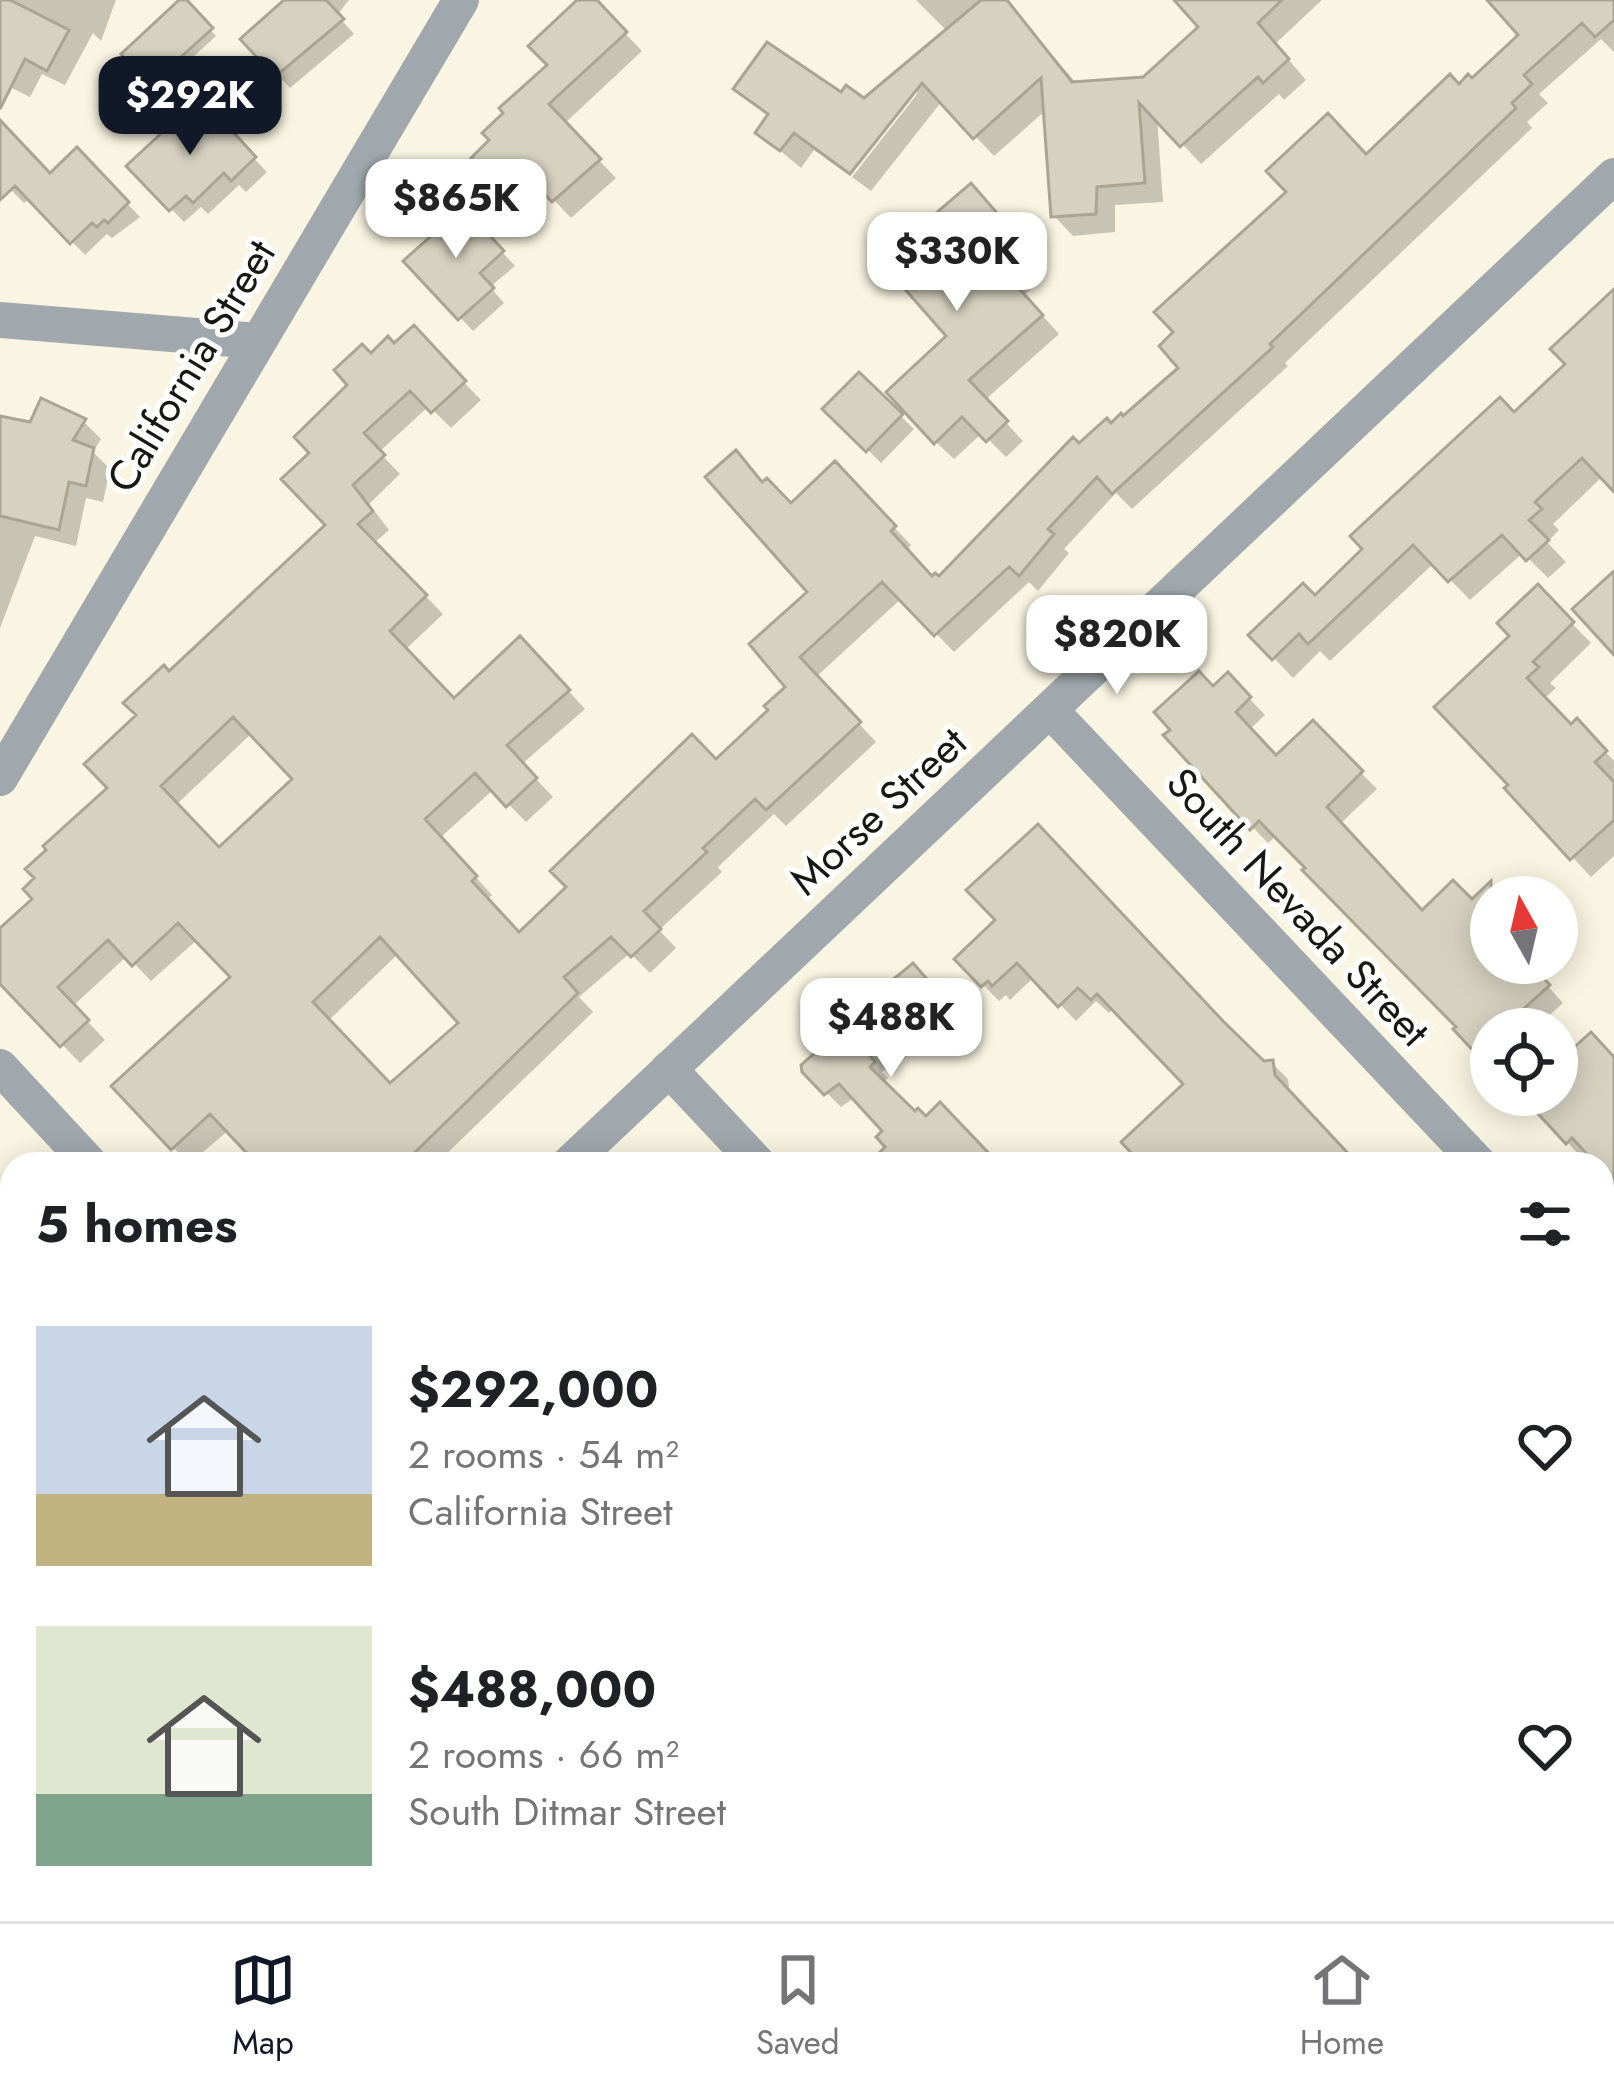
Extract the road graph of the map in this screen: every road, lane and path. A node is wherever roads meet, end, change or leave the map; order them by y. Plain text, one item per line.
1 (461, 0) edge
2 (1614, 176) edge
3 (0, 320) edge
4 (257, 341) junction
5 (1051, 711) junction
6 (0, 778) edge
7 (0, 1067) edge
8 (669, 1069) junction
9 (79, 1152) edge
10 (582, 1152) edge
11 (747, 1152) edge
12 (1468, 1152) edge

1 - 4 street, California Street
2 - 5 street, Morse Street
3 - 4 street
4 - 6 street, California Street
5 - 8 street, Morse Street
5 - 12 street, South Nevada Street
7 - 9 street
8 - 10 street, Morse Street
8 - 11 street

